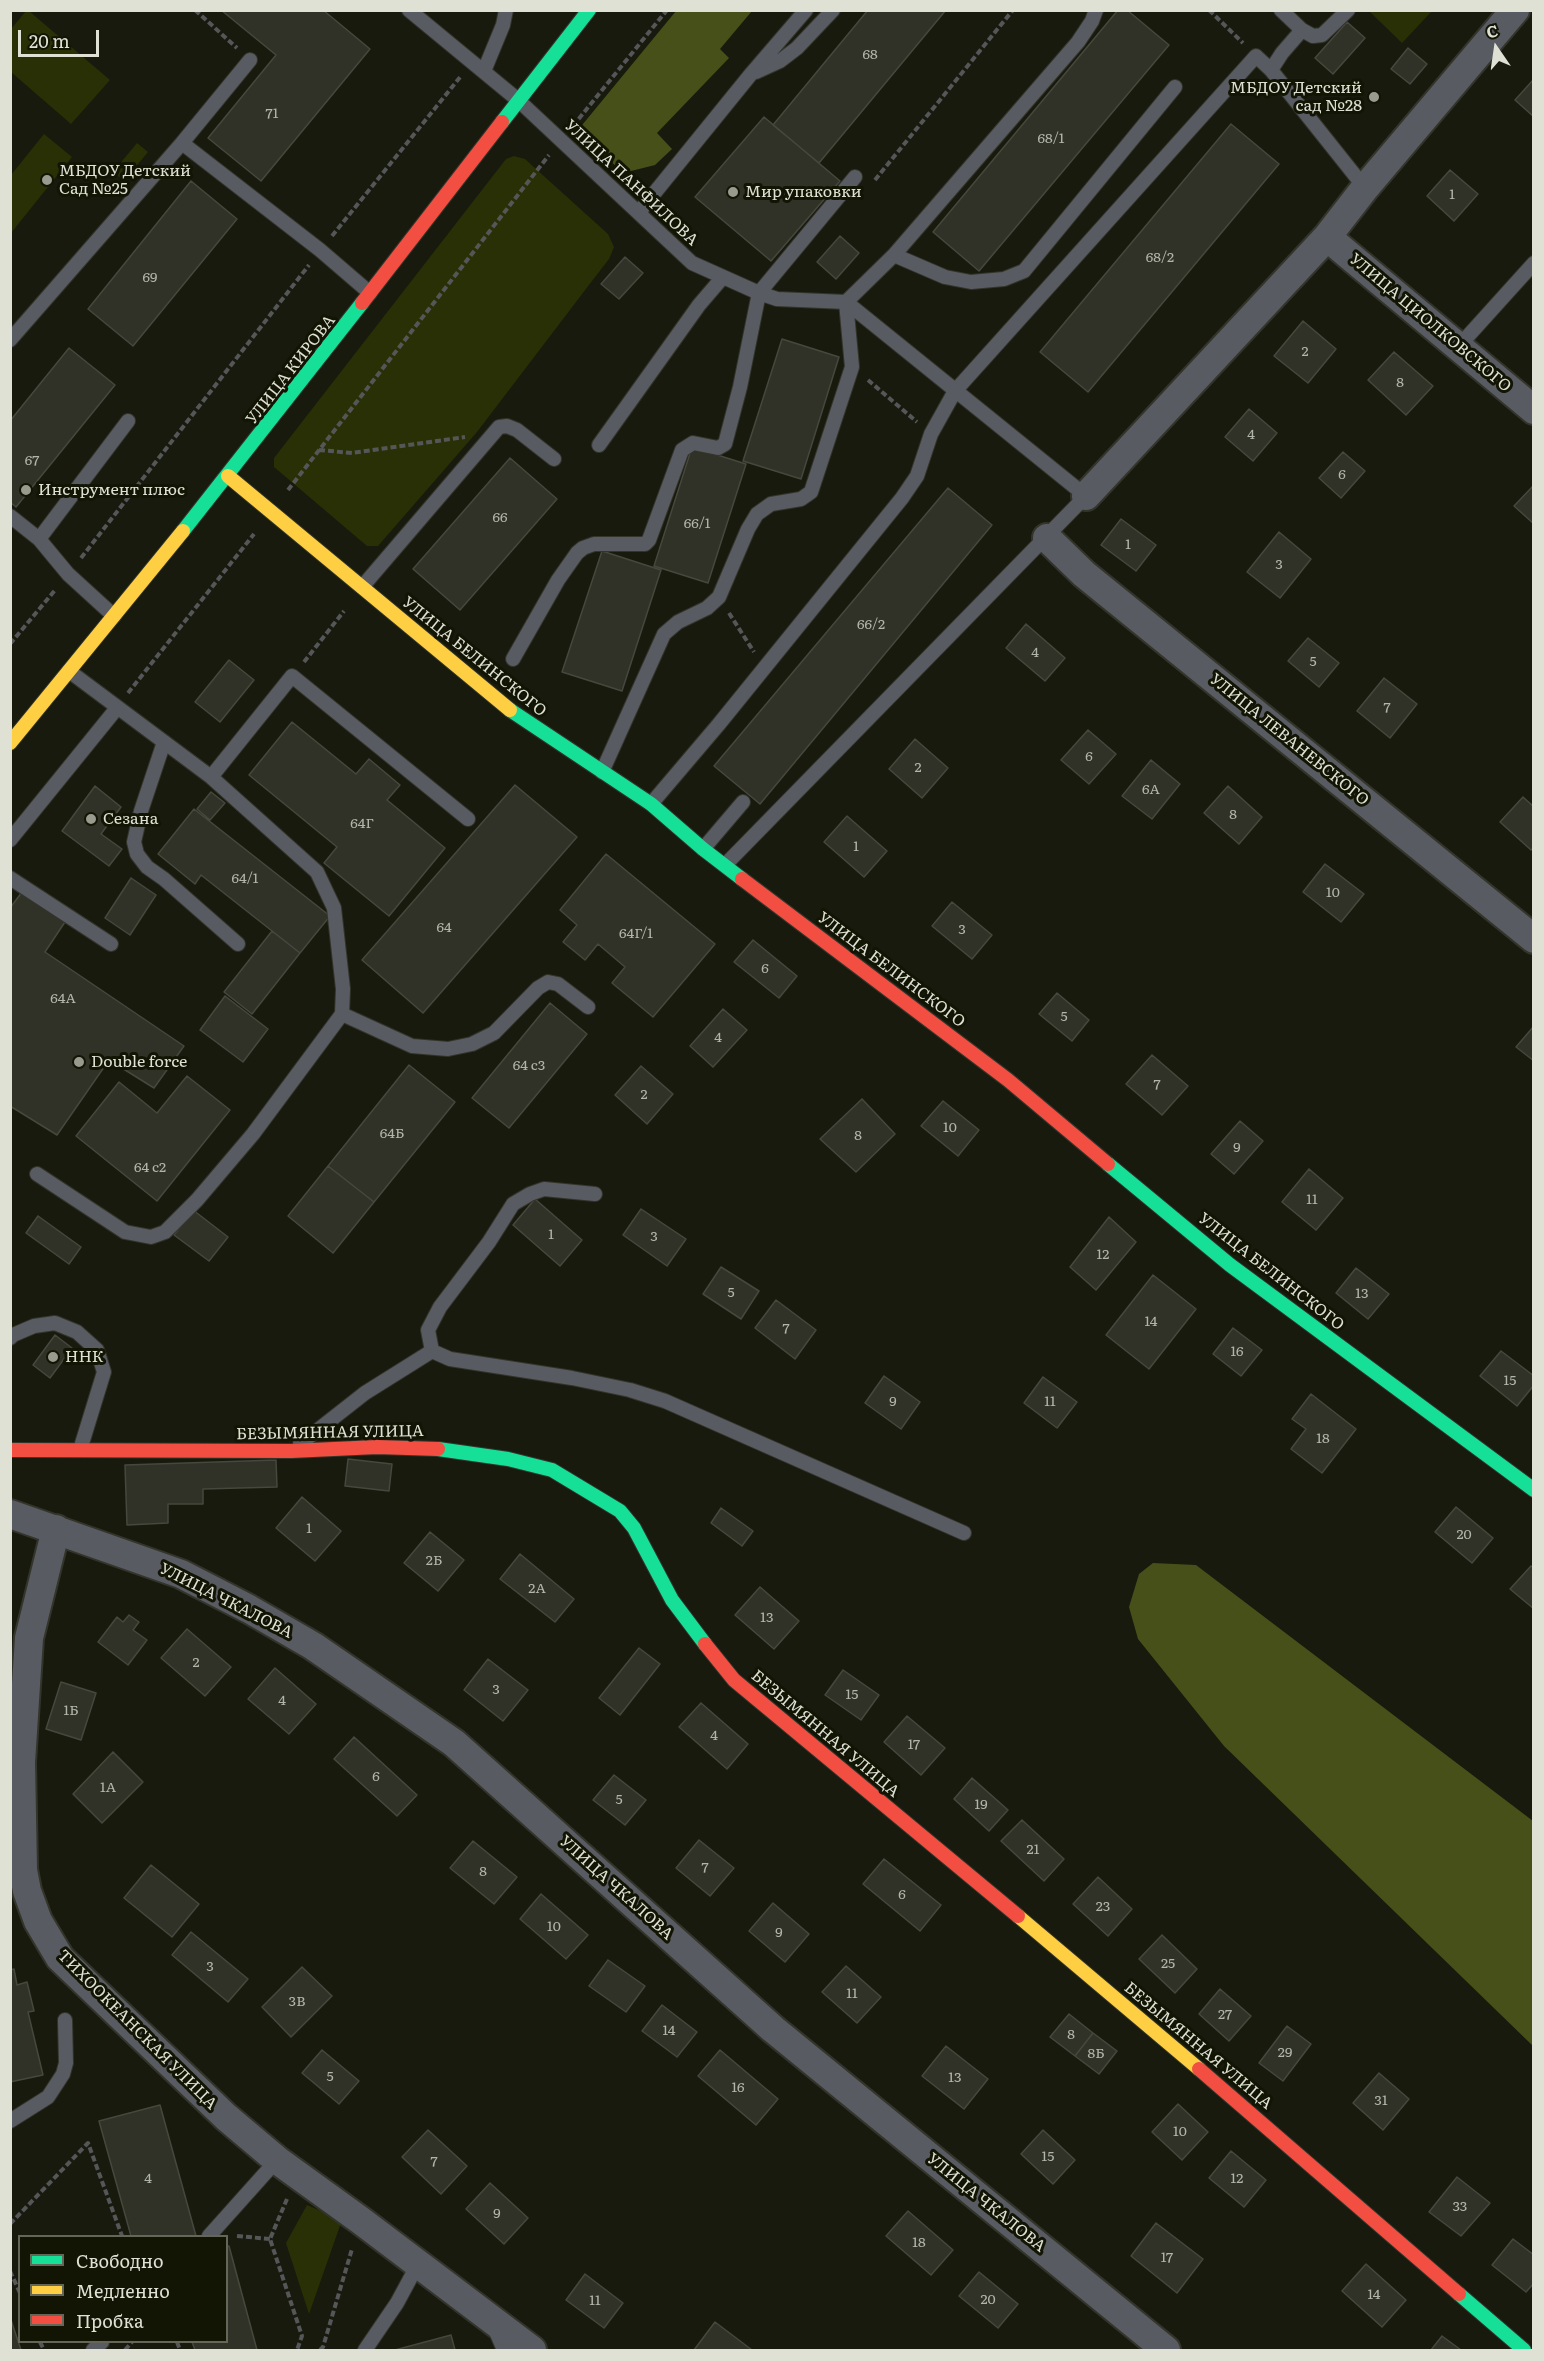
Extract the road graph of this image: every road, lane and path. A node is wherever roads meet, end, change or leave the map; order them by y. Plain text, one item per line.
1 (195, 10) edge
2 (409, 10) edge
3 (506, 10) edge
4 (589, 10) edge
5 (658, 10) edge
6 (806, 10) edge
7 (833, 10) edge
8 (1013, 10) edge
9 (1096, 10) edge
10 (1209, 10) edge
11 (1281, 10) edge
12 (1348, 10) edge
13 (1515, 10) edge
14 (665, 13) edge
15 (1302, 30) junction
16 (1256, 56) junction
17 (250, 60) joint
18 (472, 61) junction
19 (1271, 70) junction
20 (484, 71) junction
21 (751, 74) junction
22 (1175, 87) dead end
23 (518, 100) junction
24 (561, 140) junction
25 (182, 142) junction
26 (855, 177) dead end
27 (873, 182) dead end
28 (1365, 188) junction
29 (639, 212) junction
30 (1327, 237) junction
31 (320, 250) junction
32 (894, 255) junction
33 (1533, 263) edge
34 (723, 277) junction
35 (759, 293) junction
36 (372, 294) junction
37 (846, 302) junction
38 (10, 340) edge
39 (1459, 346) junction
40 (878, 388) dead end
41 (955, 391) junction
42 (1533, 410) edge
43 (128, 421) dead end
44 (492, 434) junction
45 (931, 434) junction
46 (599, 445) dead end
47 (319, 450) junction
48 (554, 459) dead end
49 (228, 477) junction
50 (1086, 496) junction
51 (271, 513) junction
52 (10, 516) edge
53 (1047, 538) junction
54 (39, 539) junction
55 (68, 574) junction
56 (362, 587) junction
57 (719, 597) junction
58 (114, 616) junction
59 (10, 644) edge
60 (513, 659) dead end
61 (765, 668) junction
62 (69, 671) junction
63 (292, 676) junction
64 (117, 708) junction
65 (164, 742) junction
66 (10, 743) edge
67 (602, 772) junction
68 (211, 777) junction
69 (743, 802) dead end
70 (651, 804) junction
71 (468, 819) dead end
72 (10, 840) edge
73 (703, 849) junction
74 (725, 865) junction
75 (10, 878) edge
76 (1533, 939) edge
77 (111, 944) dead end
78 (238, 944) dead end
79 (588, 1007) dead end
80 (342, 1014) junction
81 (37, 1174) dead end
82 (595, 1194) dead end
83 (10, 1338) edge
84 (432, 1351) junction
85 (10, 1450) edge
86 (291, 1451) junction
87 (80, 1452) junction
88 (1533, 1490) edge
89 (10, 1514) edge
90 (56, 1529) junction
91 (964, 1533) dead end
92 (16, 1770) edge
93 (66, 2020) dead end
94 (10, 2121) edge
95 (287, 2167) junction
96 (360, 2220) junction
97 (10, 2224) edge
98 (122, 2235) edge
99 (210, 2235) edge
100 (228, 2236) edge
101 (270, 2239) junction
102 (418, 2264) junction
103 (10, 2271) edge
104 (18, 2289) edge
105 (490, 2317) junction
106 (297, 2350) edge
107 (320, 2350) edge
108 (365, 2350) edge
109 (504, 2350) edge
110 (532, 2350) edge
111 (1166, 2350) edge
112 (1524, 2350) edge

1 - 17 path
2 - 18 lane, УЛИЦА ПАНФИЛОВА
3 - 20 lane
4 - 23 street, УЛИЦА КИРОВА
5 - 14 path
6 - 21 lane
7 - 21 lane
8 - 27 path
9 - 32 lane
10 - 16 path
11 - 15 lane
12 - 15 lane
13 - 28 street
14 - 24 path
15 - 19 lane
16 - 19 lane
16 - 41 lane
17 - 25 lane
18 - 20 lane, УЛИЦА ПАНФИЛОВА
18 - 31 path
19 - 28 lane
20 - 23 lane, УЛИЦА ПАНФИЛОВА
21 - 29 lane
22 - 32 lane
23 - 24 lane, УЛИЦА ПАНФИЛОВА
23 - 36 street, УЛИЦА КИРОВА
24 - 29 lane, УЛИЦА ПАНФИЛОВА
24 - 47 path
25 - 31 lane
25 - 38 lane
26 - 35 lane
28 - 30 street
29 - 34 lane, УЛИЦА ПАНФИЛОВА
30 - 39 street, УЛИЦА ЦИОЛКОВСКОГО
30 - 50 street
31 - 36 lane
31 - 55 path
32 - 37 lane
33 - 39 lane
34 - 35 lane, УЛИЦА ПАНФИЛОВА
34 - 46 lane
35 - 37 lane, УЛИЦА ПАНФИЛОВА
35 - 60 lane
36 - 49 street, УЛИЦА КИРОВА
37 - 41 lane
37 - 57 lane
39 - 42 street, УЛИЦА ЦИОЛКОВСКОГО
40 - 45 path
41 - 45 lane
41 - 50 lane
43 - 54 lane
44 - 47 path
44 - 48 lane
44 - 56 lane
45 - 61 lane
47 - 51 path
49 - 51 street, УЛИЦА БЕЛИНСКОГО
49 - 58 street, УЛИЦА КИРОВА
50 - 53 lane
51 - 56 street, УЛИЦА БЕЛИНСКОГО
51 - 64 path
52 - 54 lane
53 - 74 lane
53 - 76 street, УЛИЦА ЛЕВАНЕВСКОГО
54 - 55 lane
55 - 58 lane
55 - 59 path
56 - 63 path
56 - 67 street, УЛИЦА БЕЛИНСКОГО
57 - 61 path
57 - 67 lane
58 - 62 street, УЛИЦА КИРОВА
61 - 70 lane
62 - 64 lane
62 - 66 street, УЛИЦА КИРОВА
63 - 68 lane
63 - 71 lane
64 - 65 lane
64 - 72 lane
65 - 68 lane
65 - 78 lane
67 - 70 street, УЛИЦА БЕЛИНСКОГО
68 - 80 lane
69 - 73 lane
70 - 73 street, УЛИЦА БЕЛИНСКОГО
73 - 74 street, УЛИЦА БЕЛИНСКОГО
74 - 88 street, УЛИЦА БЕЛИНСКОГО
75 - 77 lane
79 - 80 lane
80 - 81 lane
82 - 84 lane
83 - 87 lane
84 - 86 lane
84 - 91 lane
85 - 87 street, БЕЗЫМЯННАЯ УЛИЦА
86 - 87 street, БЕЗЫМЯННАЯ УЛИЦА
86 - 112 street, БЕЗЫМЯННАЯ УЛИЦА
89 - 90 street, УЛИЦА ЧКАЛОВА
90 - 92 street, ТИХООКЕАНСКАЯ УЛИЦА
90 - 111 street, УЛИЦА ЧКАЛОВА
92 - 95 street, ТИХООКЕАНСКАЯ УЛИЦА
93 - 94 lane
95 - 96 street, ТИХООКЕАНСКАЯ УЛИЦА
95 - 99 lane
95 - 101 path
96 - 102 street, ТИХООКЕАНСКАЯ УЛИЦА
96 - 107 path
97 - 98 path
100 - 101 path
101 - 106 path
102 - 105 street, ТИХООКЕАНСКАЯ УЛИЦА
102 - 108 lane
103 - 104 path
105 - 109 lane
105 - 110 street, ТИХООКЕАНСКАЯ УЛИЦА

